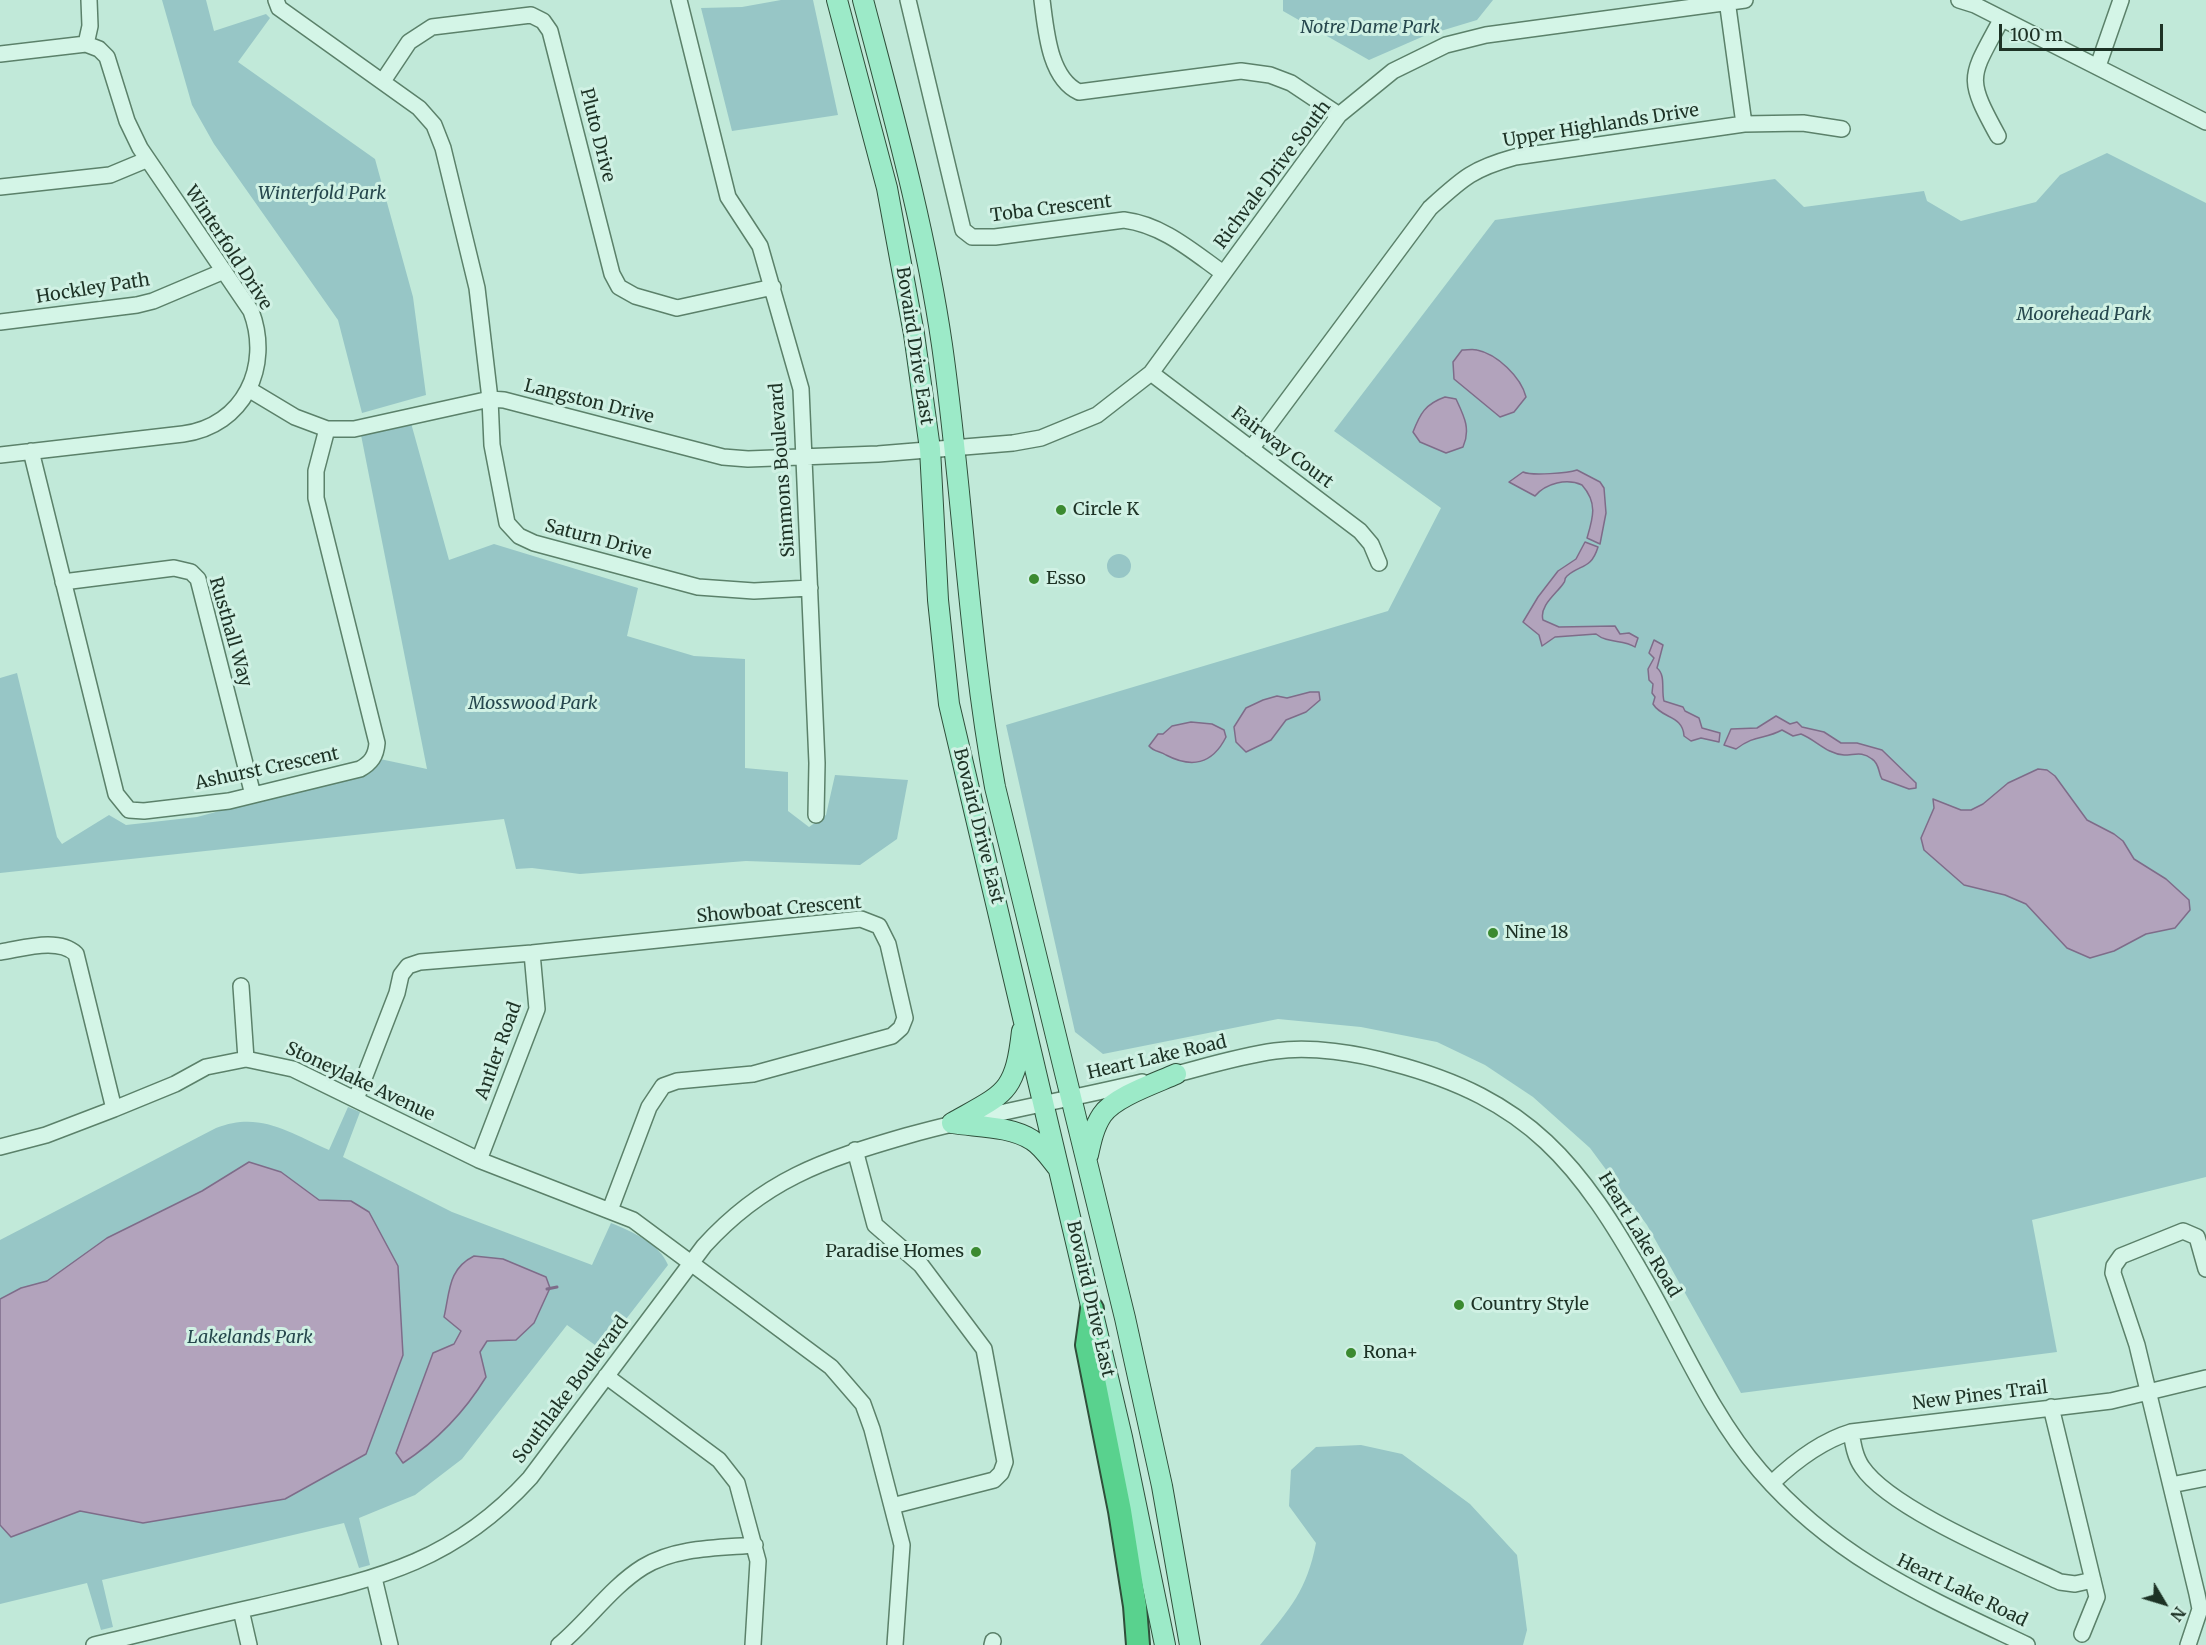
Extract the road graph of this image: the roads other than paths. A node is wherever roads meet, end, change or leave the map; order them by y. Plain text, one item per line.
1 (89, 0) edge
2 (276, 0) edge
3 (679, 0) edge
4 (837, 0) edge
5 (863, 0) edge
6 (908, 0) edge
7 (1041, 0) edge
8 (1745, 0) edge
9 (1959, 0) edge
10 (2121, 0) edge
11 (1727, 1) edge
12 (2001, 20) junction
13 (86, 44) junction
14 (0, 54) edge
15 (2098, 66) junction
16 (383, 81) junction
17 (1339, 116) junction
18 (2206, 122) edge
19 (1744, 124) junction
20 (1842, 129) dead end
21 (1998, 136) dead end
22 (146, 160) junction
23 (0, 187) edge
24 (224, 271) junction
25 (1223, 273) junction
26 (773, 287) junction
27 (0, 322) edge
28 (1151, 373) junction
29 (250, 390) junction
30 (490, 399) junction
31 (327, 429) junction
32 (955, 447) junction
33 (930, 449) junction
34 (1251, 449) junction
35 (31, 451) junction
36 (0, 455) edge
37 (802, 457) junction
38 (1379, 563) dead end
39 (63, 582) junction
40 (810, 588) junction
41 (253, 795) junction
42 (816, 815) dead end
43 (0, 951) edge
44 (532, 953) junction
45 (241, 986) dead end
46 (1024, 1016) junction
47 (246, 1059) junction
48 (1176, 1074) junction
49 (1072, 1098) junction
50 (356, 1099) junction
51 (1045, 1103) junction
52 (114, 1109) junction
53 (952, 1123) junction
54 (0, 1148) edge
55 (855, 1150) junction
56 (479, 1160) junction
57 (1086, 1161) junction
58 (1061, 1171) junction
59 (610, 1210) junction
60 (691, 1262) junction
61 (2206, 1269) edge
62 (1092, 1309) junction
63 (606, 1376) junction
64 (2206, 1378) edge
65 (2148, 1393) junction
66 (2051, 1407) junction
67 (1851, 1432) junction
68 (2206, 1478) edge
69 (1772, 1483) junction
70 (2170, 1485) junction
71 (892, 1506) junction
72 (755, 1545) junction
73 (2199, 1569) edge
74 (374, 1578) junction
75 (2093, 1580) junction
76 (241, 1610) junction
77 (2082, 1634) dead end
78 (114, 1643) edge
79 (94, 1645) edge
80 (249, 1645) edge
81 (390, 1645) edge
82 (559, 1645) edge
83 (753, 1645) edge
84 (895, 1645) edge
85 (1138, 1645) edge
86 (1165, 1645) edge
87 (1190, 1645) edge
88 (2028, 1645) edge
89 (2188, 1645) edge

1 - 13 street
2 - 16 street
3 - 26 street, Simmons Boulevard
4 - 33 main road, Bovaird Drive East
5 - 32 main road, Bovaird Drive East
6 - 25 street, Toba Crescent
7 - 17 street
8 - 11 street, Richvale Drive South
9 - 12 street
10 - 15 street
11 - 17 street, Richvale Drive South
11 - 19 street
12 - 15 street
12 - 21 street
13 - 14 street
13 - 22 street, Winterfold Drive
15 - 18 street
16 - 26 street, Pluto Drive
16 - 30 street
17 - 25 street, Richvale Drive South
19 - 20 street, Upper Highlands Drive
19 - 34 street, Upper Highlands Drive
22 - 23 street
22 - 24 street, Winterfold Drive
24 - 27 street, Hockley Path
24 - 29 street, Winterfold Drive
25 - 28 street, Richvale Drive South
26 - 37 street, Simmons Boulevard
28 - 32 street, Richvale Drive South
28 - 34 street, Fairway Court
29 - 31 street, Langston Drive
29 - 35 street, Winterfold Drive
30 - 31 street, Langston Drive
30 - 37 street, Langston Drive
30 - 40 street, Saturn Drive
31 - 41 street, Ashurst Crescent
32 - 33 street, Richvale Drive South
32 - 49 main road, Bovaird Drive East
33 - 37 street, Langston Drive
33 - 46 main road, Bovaird Drive East
34 - 38 street, Fairway Court
35 - 36 street, Winterfold Drive
35 - 39 street, Ashurst Crescent
37 - 40 street, Simmons Boulevard
39 - 41 street, Rusthall Way
39 - 41 street, Ashurst Crescent
40 - 42 street, Simmons Boulevard
43 - 52 street
44 - 50 street, Showboat Crescent
44 - 56 street, Antler Road
44 - 59 street, Showboat Crescent
45 - 47 street
46 - 51 main road, Bovaird Drive East
46 - 53 main road
47 - 50 street, Stoneylake Avenue
47 - 52 street, Stoneylake Avenue
48 - 49 street, Heart Lake Road
48 - 57 main road
48 - 69 street, Heart Lake Road
49 - 51 street, Heart Lake Road
49 - 57 main road, Bovaird Drive East
50 - 56 street, Stoneylake Avenue
51 - 53 street, Southlake Boulevard
51 - 58 main road, Bovaird Drive East
52 - 54 street, Stoneylake Avenue
53 - 55 street, Southlake Boulevard
53 - 58 main road
55 - 60 street, Southlake Boulevard
55 - 71 street
56 - 59 street, Stoneylake Avenue
57 - 87 main road, Bovaird Drive East
58 - 62 main road, Bovaird Drive East
59 - 60 street, Stoneylake Avenue
60 - 63 street, Southlake Boulevard
60 - 71 street, Stoneylake Avenue
61 - 65 street
62 - 85 highway
62 - 86 main road, Bovaird Drive East
63 - 72 street
63 - 74 street, Southlake Boulevard
64 - 65 street, New Pines Trail
65 - 66 street, New Pines Trail
65 - 70 street
66 - 67 street, New Pines Trail
66 - 75 street
67 - 69 street, New Pines Trail
67 - 75 street
68 - 70 street
69 - 88 street, Heart Lake Road
70 - 73 street
71 - 84 street, Stoneylake Avenue
72 - 82 street
72 - 83 street
73 - 89 street
74 - 76 street, Southlake Boulevard
74 - 81 street
75 - 77 street
76 - 78 street, Southlake Boulevard
76 - 80 street
78 - 79 street, Southlake Boulevard

